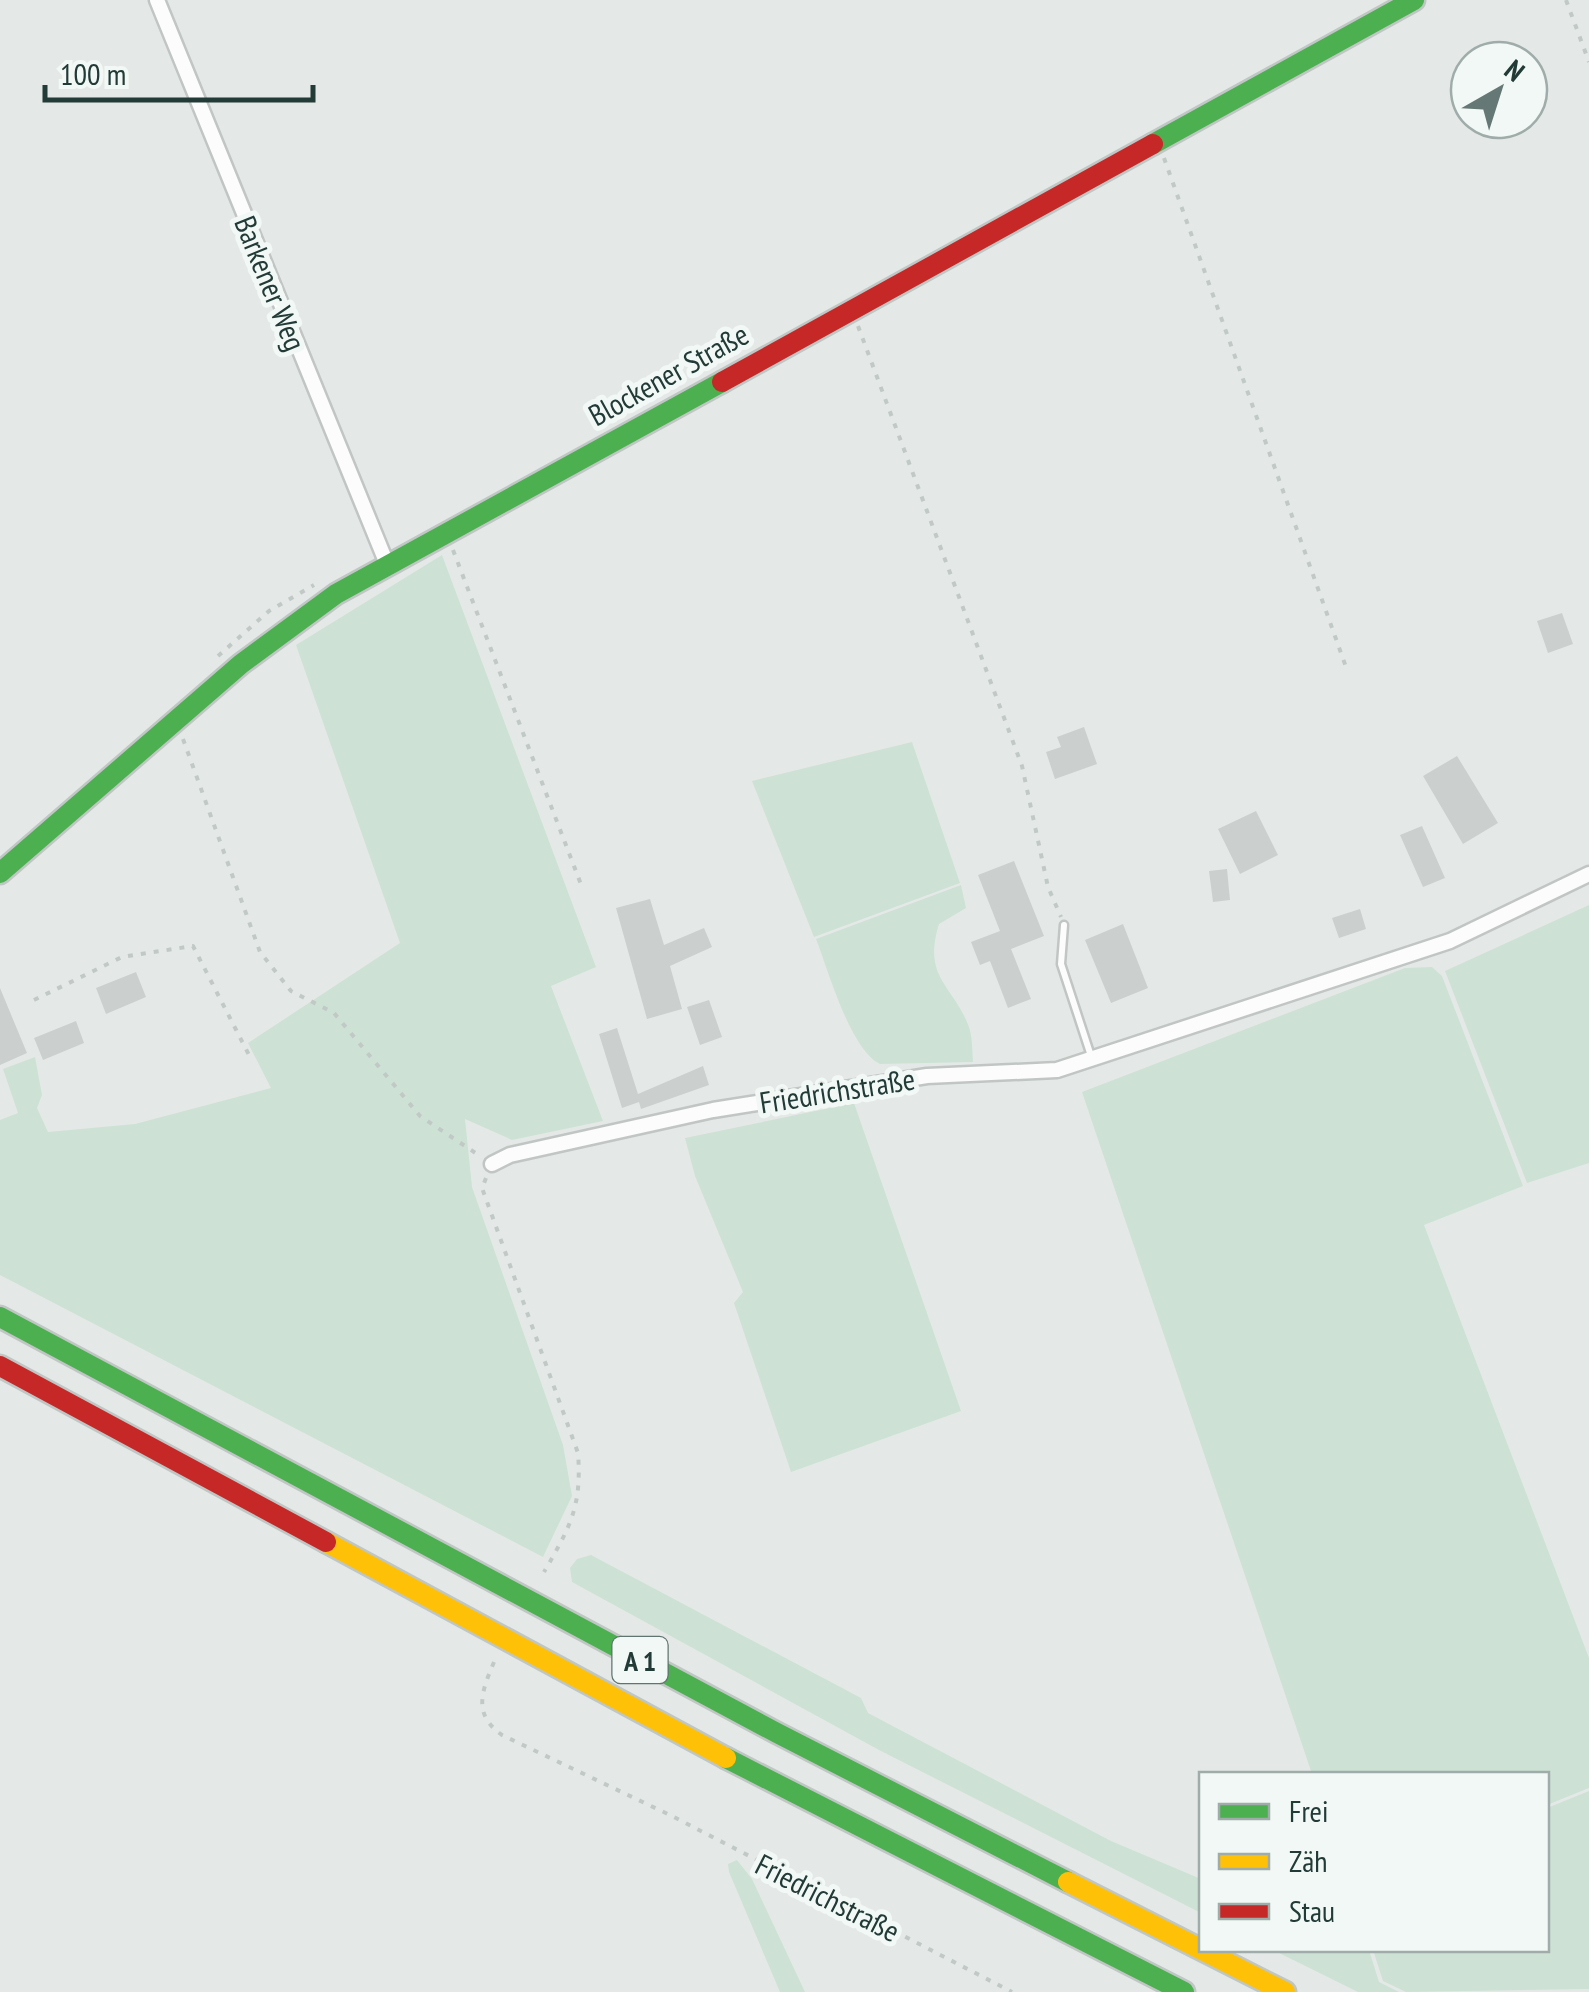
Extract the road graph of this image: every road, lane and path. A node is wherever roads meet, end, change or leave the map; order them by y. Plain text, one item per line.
1 (157, 0) edge
2 (1414, 0) edge
3 (1566, 0) edge
4 (1589, 62) edge
5 (1157, 140) junction
6 (852, 308) junction
7 (445, 530) junction
8 (387, 564) junction
9 (1346, 667) dead end
10 (173, 725) junction
11 (0, 873) edge
12 (1589, 874) edge
13 (582, 887) dead end
14 (1064, 924) joint
15 (34, 1000) dead end
16 (249, 1055) dead end
17 (1092, 1059) junction
18 (492, 1164) junction
19 (0, 1317) edge
20 (0, 1366) edge
21 (544, 1572) dead end
22 (494, 1662) dead end
23 (1199, 1948) edge
24 (1207, 1952) edge
25 (1012, 1992) edge
26 (1184, 1992) edge
27 (1286, 1992) edge

1 - 8 street, Barkener Weg
2 - 5 main road, Blockener Straße
3 - 4 path
5 - 6 main road, Blockener Straße
5 - 9 path
6 - 7 main road, Blockener Straße
6 - 14 path
7 - 8 main road, Blockener Straße
7 - 13 path
8 - 10 main road, Blockener Straße
10 - 11 main road, Blockener Straße
10 - 18 path
12 - 17 street, Friedrichstraße
14 - 17 lane
15 - 16 path
17 - 18 street, Friedrichstraße
18 - 21 path
19 - 23 main road, A 1
20 - 26 main road, A 1
22 - 25 path, Friedrichstraße
24 - 27 main road, A 1

